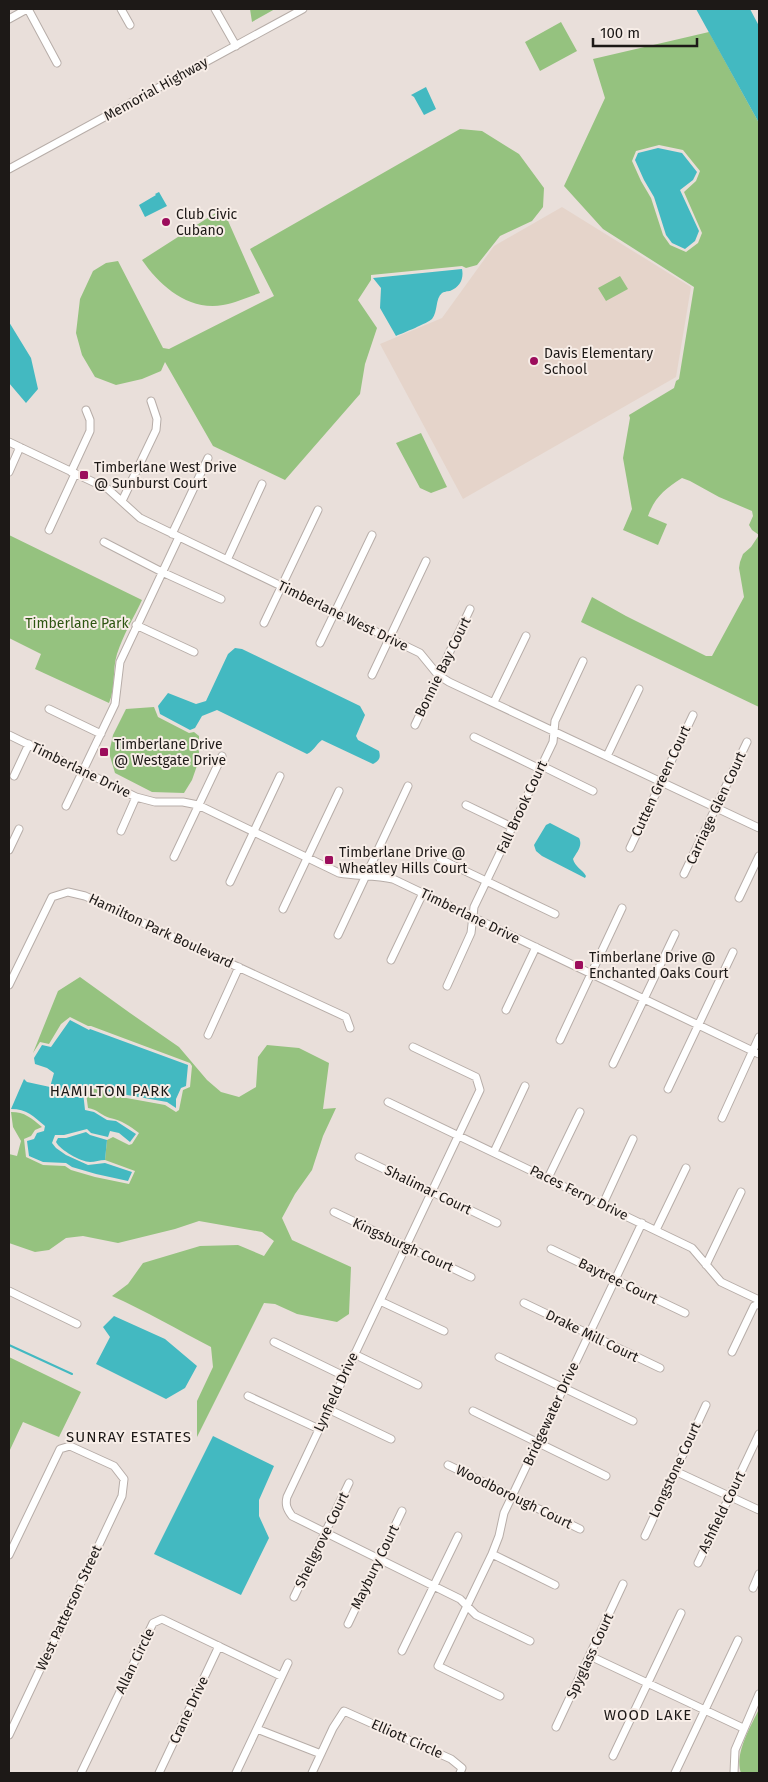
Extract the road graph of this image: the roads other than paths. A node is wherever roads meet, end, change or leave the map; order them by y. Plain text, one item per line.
1 (27, 9) edge
2 (121, 9) edge
3 (215, 9) edge
4 (302, 9) edge
5 (9, 19) edge
6 (130, 25) dead end
7 (236, 46) junction
8 (57, 63) dead end
9 (9, 169) edge
10 (151, 401) dead end
11 (86, 410) dead end
12 (9, 442) edge
13 (20, 447) junction
14 (208, 458) dead end
15 (9, 472) edge
16 (73, 473) junction
17 (262, 484) dead end
18 (122, 501) junction
19 (318, 510) dead end
20 (49, 530) dead end
21 (372, 535) dead end
22 (176, 536) junction
23 (104, 542) dead end
24 (227, 560) junction
25 (426, 562) dead end
26 (162, 572) junction
27 (282, 586) junction
28 (221, 599) dead end
29 (470, 609) dead end
30 (335, 612) junction
31 (264, 623) dead end
32 (136, 625) junction
33 (526, 636) dead end
34 (389, 638) junction
35 (320, 643) dead end
36 (194, 652) dead end
37 (582, 661) dead end
38 (372, 675) dead end
39 (438, 675) junction
40 (639, 688) dead end
41 (494, 702) junction
42 (49, 709) dead end
43 (693, 715) dead end
44 (415, 725) dead end
45 (554, 731) junction
46 (9, 734) edge
47 (101, 734) junction
48 (474, 738) dead end
49 (747, 742) dead end
50 (29, 744) junction
51 (222, 756) dead end
52 (607, 756) junction
53 (541, 768) junction
54 (83, 771) junction
55 (14, 776) dead end
56 (280, 776) dead end
57 (661, 782) junction
58 (408, 786) dead end
59 (339, 791) dead end
60 (593, 791) dead end
61 (136, 797) junction
62 (198, 805) junction
63 (466, 805) dead end
64 (66, 806) dead end
65 (716, 808) junction
66 (512, 827) junction
67 (19, 828) dead end
68 (759, 828) edge
69 (121, 831) dead end
70 (253, 832) junction
71 (630, 848) dead end
72 (9, 850) edge
73 (759, 856) edge
74 (174, 857) dead end
75 (306, 858) junction
76 (440, 859) dead end
77 (684, 874) dead end
78 (365, 876) junction
79 (230, 882) dead end
80 (486, 882) junction
81 (422, 893) junction
82 (739, 898) dead end
83 (283, 908) dead end
84 (622, 908) dead end
85 (555, 914) dead end
86 (474, 918) junction
87 (675, 934) dead end
88 (338, 935) dead end
89 (536, 947) junction
90 (733, 952) dead end
91 (391, 960) dead end
92 (239, 967) junction
93 (591, 973) junction
94 (9, 985) edge
95 (447, 986) dead end
96 (644, 998) junction
97 (506, 1010) dead end
98 (699, 1024) junction
99 (350, 1028) dead end
100 (208, 1035) dead end
101 (759, 1037) edge
102 (560, 1040) dead end
103 (413, 1047) dead end
104 (756, 1052) edge
105 (613, 1064) dead end
106 (525, 1086) dead end
107 (668, 1090) dead end
108 (388, 1102) dead end
109 (580, 1112) dead end
110 (722, 1118) dead end
111 (458, 1135) junction
112 (633, 1139) dead end
113 (494, 1152) junction
114 (359, 1157) dead end
115 (686, 1168) dead end
116 (548, 1178) junction
117 (431, 1191) junction
118 (742, 1192) dead end
119 (603, 1204) junction
120 (334, 1212) dead end
121 (497, 1223) dead end
122 (642, 1223) junction
123 (656, 1230) junction
124 (405, 1246) junction
125 (551, 1249) dead end
126 (706, 1265) junction
127 (471, 1277) dead end
128 (615, 1280) junction
129 (9, 1291) edge
130 (380, 1300) junction
131 (759, 1302) edge
132 (524, 1303) dead end
133 (685, 1313) dead end
134 (77, 1324) dead end
135 (444, 1331) dead end
136 (589, 1334) junction
137 (274, 1342) dead end
138 (732, 1352) dead end
139 (354, 1354) junction
140 (499, 1357) dead end
141 (660, 1368) dead end
142 (344, 1376) junction
143 (418, 1385) dead end
144 (564, 1388) junction
145 (248, 1396) dead end
146 (706, 1405) dead end
147 (328, 1409) junction
148 (473, 1411) dead end
149 (633, 1421) dead end
150 (319, 1429) junction
151 (759, 1434) edge
152 (391, 1439) dead end
153 (538, 1443) junction
154 (448, 1465) dead end
155 (675, 1471) junction
156 (606, 1476) dead end
157 (349, 1483) dead end
158 (512, 1496) junction
159 (730, 1496) junction
160 (759, 1510) edge
161 (402, 1511) dead end
162 (580, 1529) dead end
163 (326, 1532) junction
164 (458, 1536) dead end
165 (645, 1536) dead end
166 (492, 1554) junction
167 (9, 1555) edge
168 (379, 1559) junction
169 (698, 1563) dead end
170 (759, 1574) edge
171 (623, 1584) dead end
172 (555, 1585) dead end
173 (433, 1586) junction
174 (753, 1588) dead end
175 (294, 1597) dead end
176 (468, 1606) junction
177 (681, 1612) dead end
178 (348, 1624) dead end
179 (738, 1640) dead end
180 (530, 1641) dead end
181 (218, 1646) junction
182 (402, 1651) dead end
183 (590, 1656) junction
184 (288, 1663) dead end
185 (281, 1676) junction
186 (648, 1683) junction
187 (759, 1694) edge
188 (500, 1696) dead end
189 (705, 1710) junction
190 (556, 1727) dead end
191 (258, 1728) junction
192 (743, 1728) junction
193 (9, 1735) edge
194 (321, 1754) junction
195 (613, 1756) dead end
196 (81, 1773) edge
197 (159, 1773) edge
198 (236, 1773) edge
199 (312, 1773) edge
200 (460, 1773) edge
201 (675, 1773) edge
202 (734, 1773) edge

1 - 5 street
1 - 8 street
2 - 6 street
3 - 7 street
4 - 7 street, Memorial Highway
7 - 9 street, Memorial Highway
10 - 18 street
11 - 16 street
12 - 13 street, Timberlane West Drive
13 - 15 street
13 - 16 street, Timberlane West Drive
14 - 22 street
16 - 18 street, Timberlane West Drive
16 - 20 street
17 - 24 street
18 - 22 street, Timberlane West Drive
19 - 27 street
21 - 30 street
22 - 24 street, Timberlane West Drive
22 - 26 street
23 - 26 street
24 - 27 street, Timberlane West Drive
25 - 34 street
26 - 28 street
26 - 32 street
27 - 30 street, Timberlane West Drive
27 - 31 street
29 - 39 street, Bonnie Bay Court
30 - 34 street, Timberlane West Drive
30 - 35 street
32 - 36 street
32 - 47 street
33 - 41 street
34 - 38 street
34 - 39 street, Timberlane West Drive
37 - 45 street, Fall Brook Court
39 - 41 street, Timberlane West Drive
39 - 44 street, Bonnie Bay Court
40 - 52 street
41 - 45 street, Timberlane West Drive
42 - 47 street
43 - 57 street, Cutten Green Court
45 - 52 street, Timberlane West Drive
45 - 53 street, Fall Brook Court
46 - 50 street, Timberlane Drive
47 - 54 street
48 - 53 street
49 - 65 street, Carriage Glen Court
50 - 54 street, Timberlane Drive
50 - 55 street
51 - 62 street
52 - 57 street, Timberlane West Drive
53 - 60 street
53 - 66 street, Fall Brook Court
54 - 61 street, Timberlane Drive
54 - 64 street
56 - 70 street
57 - 65 street, Timberlane West Drive
57 - 71 street, Cutten Green Court
58 - 78 street
59 - 75 street
61 - 62 street, Timberlane Drive
61 - 69 street
62 - 70 street, Timberlane Drive
62 - 74 street
63 - 66 street
65 - 68 street, Timberlane West Drive
65 - 77 street, Carriage Glen Court
66 - 80 street, Fall Brook Court
67 - 72 street
70 - 75 street, Timberlane Drive
70 - 79 street
73 - 82 street
75 - 78 street, Timberlane Drive
75 - 83 street
76 - 80 street
78 - 81 street, Timberlane Drive
78 - 88 street
80 - 85 street
80 - 86 street, Fall Brook Court
81 - 86 street, Timberlane Drive
81 - 91 street
84 - 93 street
86 - 89 street, Timberlane Drive
86 - 95 street, Fall Brook Court
87 - 96 street
89 - 93 street, Timberlane Drive
89 - 97 street
90 - 98 street
92 - 94 street, Hamilton Park Boulevard
92 - 99 street, Hamilton Park Boulevard
92 - 100 street
93 - 96 street, Timberlane Drive
93 - 102 street
96 - 98 street, Timberlane Drive
96 - 105 street
98 - 104 street, Timberlane Drive
98 - 107 street
101 - 104 street
103 - 111 street, Lynfield Drive
104 - 110 street
106 - 113 street
108 - 111 street, Paces Ferry Drive
109 - 116 street
111 - 113 street, Paces Ferry Drive
111 - 117 street, Lynfield Drive
112 - 119 street
113 - 116 street, Paces Ferry Drive
114 - 117 street, Shalimar Court
115 - 123 street
116 - 119 street, Paces Ferry Drive
117 - 121 street, Shalimar Court
117 - 124 street, Lynfield Drive
118 - 126 street
119 - 122 street, Paces Ferry Drive
120 - 124 street, Kingsburgh Court
122 - 123 street, Paces Ferry Drive
122 - 128 street, Bridgewater Drive
123 - 126 street, Paces Ferry Drive
124 - 127 street, Kingsburgh Court
124 - 130 street, Lynfield Drive
125 - 128 street, Baytree Court
126 - 131 street, Paces Ferry Drive
128 - 133 street, Baytree Court
128 - 136 street, Bridgewater Drive
129 - 134 street
130 - 135 street
130 - 139 street, Lynfield Drive
131 - 138 street
132 - 136 street, Drake Mill Court
136 - 141 street, Drake Mill Court
136 - 144 street, Bridgewater Drive
137 - 142 street
139 - 142 street, Lynfield Drive
139 - 143 street
140 - 144 street
142 - 147 street, Lynfield Drive
144 - 149 street
144 - 153 street, Bridgewater Drive
145 - 150 street
146 - 155 street, Longstone Court
147 - 150 street, Lynfield Drive
147 - 152 street
148 - 153 street
150 - 163 street, Lynfield Drive
151 - 159 street, Ashfield Court
153 - 156 street
153 - 158 street, Bridgewater Drive
154 - 158 street, Woodborough Court
155 - 159 street
155 - 165 street, Longstone Court
157 - 163 street, Shellgrove Court
158 - 162 street, Woodborough Court
158 - 166 street, Bridgewater Drive
159 - 160 street
159 - 169 street, Ashfield Court
161 - 168 street, Maybury Court
163 - 168 street, Lynfield Drive
163 - 175 street, Shellgrove Court
164 - 173 street
166 - 172 street
166 - 176 street, Bridgewater Drive
167 - 193 street, West Patterson Street
168 - 173 street, Lynfield Drive
168 - 178 street, Maybury Court
170 - 174 street
171 - 183 street, Spyglass Court
173 - 176 street, Lynfield Drive
173 - 182 street
176 - 180 street, Lynfield Drive
176 - 188 street, Bridgewater Drive
177 - 186 street
179 - 189 street
181 - 185 street, Allan Circle
181 - 196 street, Allan Circle
181 - 197 street, Crane Drive
183 - 186 street
183 - 190 street, Spyglass Court
184 - 185 street
185 - 191 street
186 - 189 street
186 - 195 street
187 - 192 street
189 - 192 street
189 - 201 street
191 - 194 street
191 - 198 street
192 - 202 street
194 - 199 street
194 - 200 street, Elliott Circle

